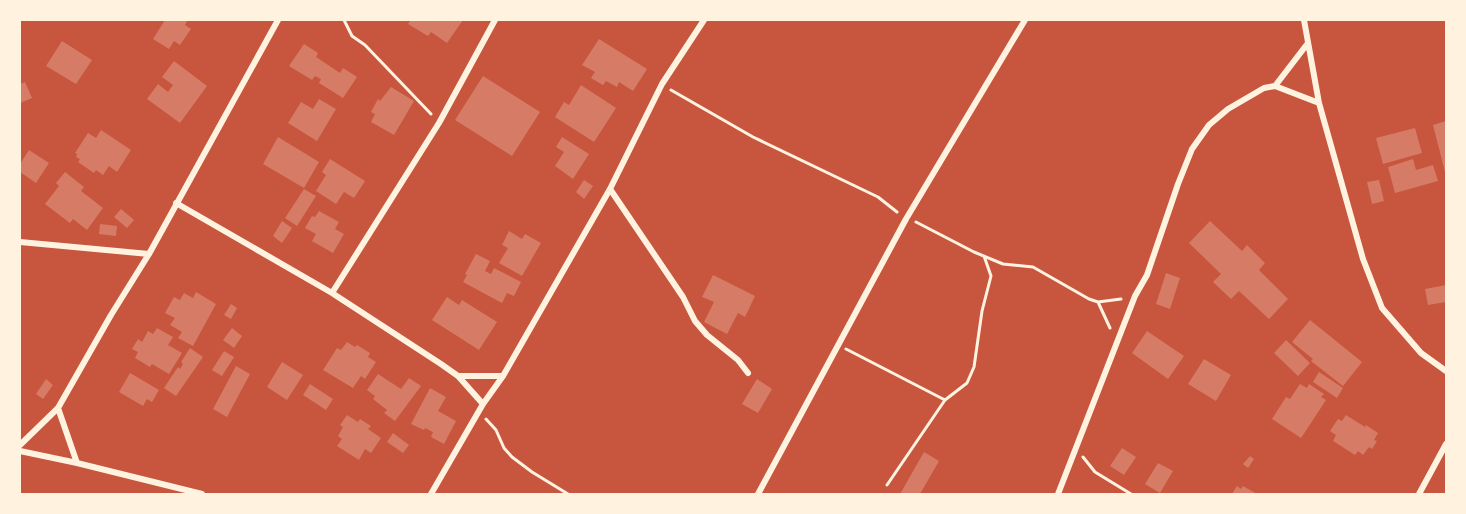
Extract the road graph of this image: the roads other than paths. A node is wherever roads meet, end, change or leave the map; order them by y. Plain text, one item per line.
1 (278, 20) edge
2 (495, 20) edge
3 (704, 20) edge
4 (1025, 20) edge
5 (1304, 20) edge
6 (1308, 43) junction
7 (1275, 87) junction
8 (1320, 103) junction
9 (610, 189) junction
10 (176, 203) junction
11 (20, 242) edge
12 (149, 254) junction
13 (332, 293) junction
14 (1446, 371) edge
15 (748, 373) dead end
16 (458, 376) junction
17 (504, 376) junction
18 (481, 407) junction
19 (58, 408) junction
20 (1446, 444) edge
21 (20, 445) edge
22 (20, 451) edge
23 (77, 463) junction
24 (202, 495) edge
25 (431, 495) edge
26 (758, 495) edge
27 (1058, 495) edge
28 (1419, 495) edge

1 - 10 street
2 - 13 street
3 - 9 street
4 - 26 street
5 - 6 street
6 - 7 street
6 - 8 street
7 - 8 street
7 - 27 street
8 - 14 street
9 - 15 street
9 - 17 street
10 - 12 street
10 - 13 street
11 - 12 street
12 - 19 street
13 - 16 street
16 - 17 street
16 - 18 street
17 - 18 street
18 - 25 street
19 - 21 street
19 - 23 street
20 - 28 street
22 - 23 street
23 - 24 street

